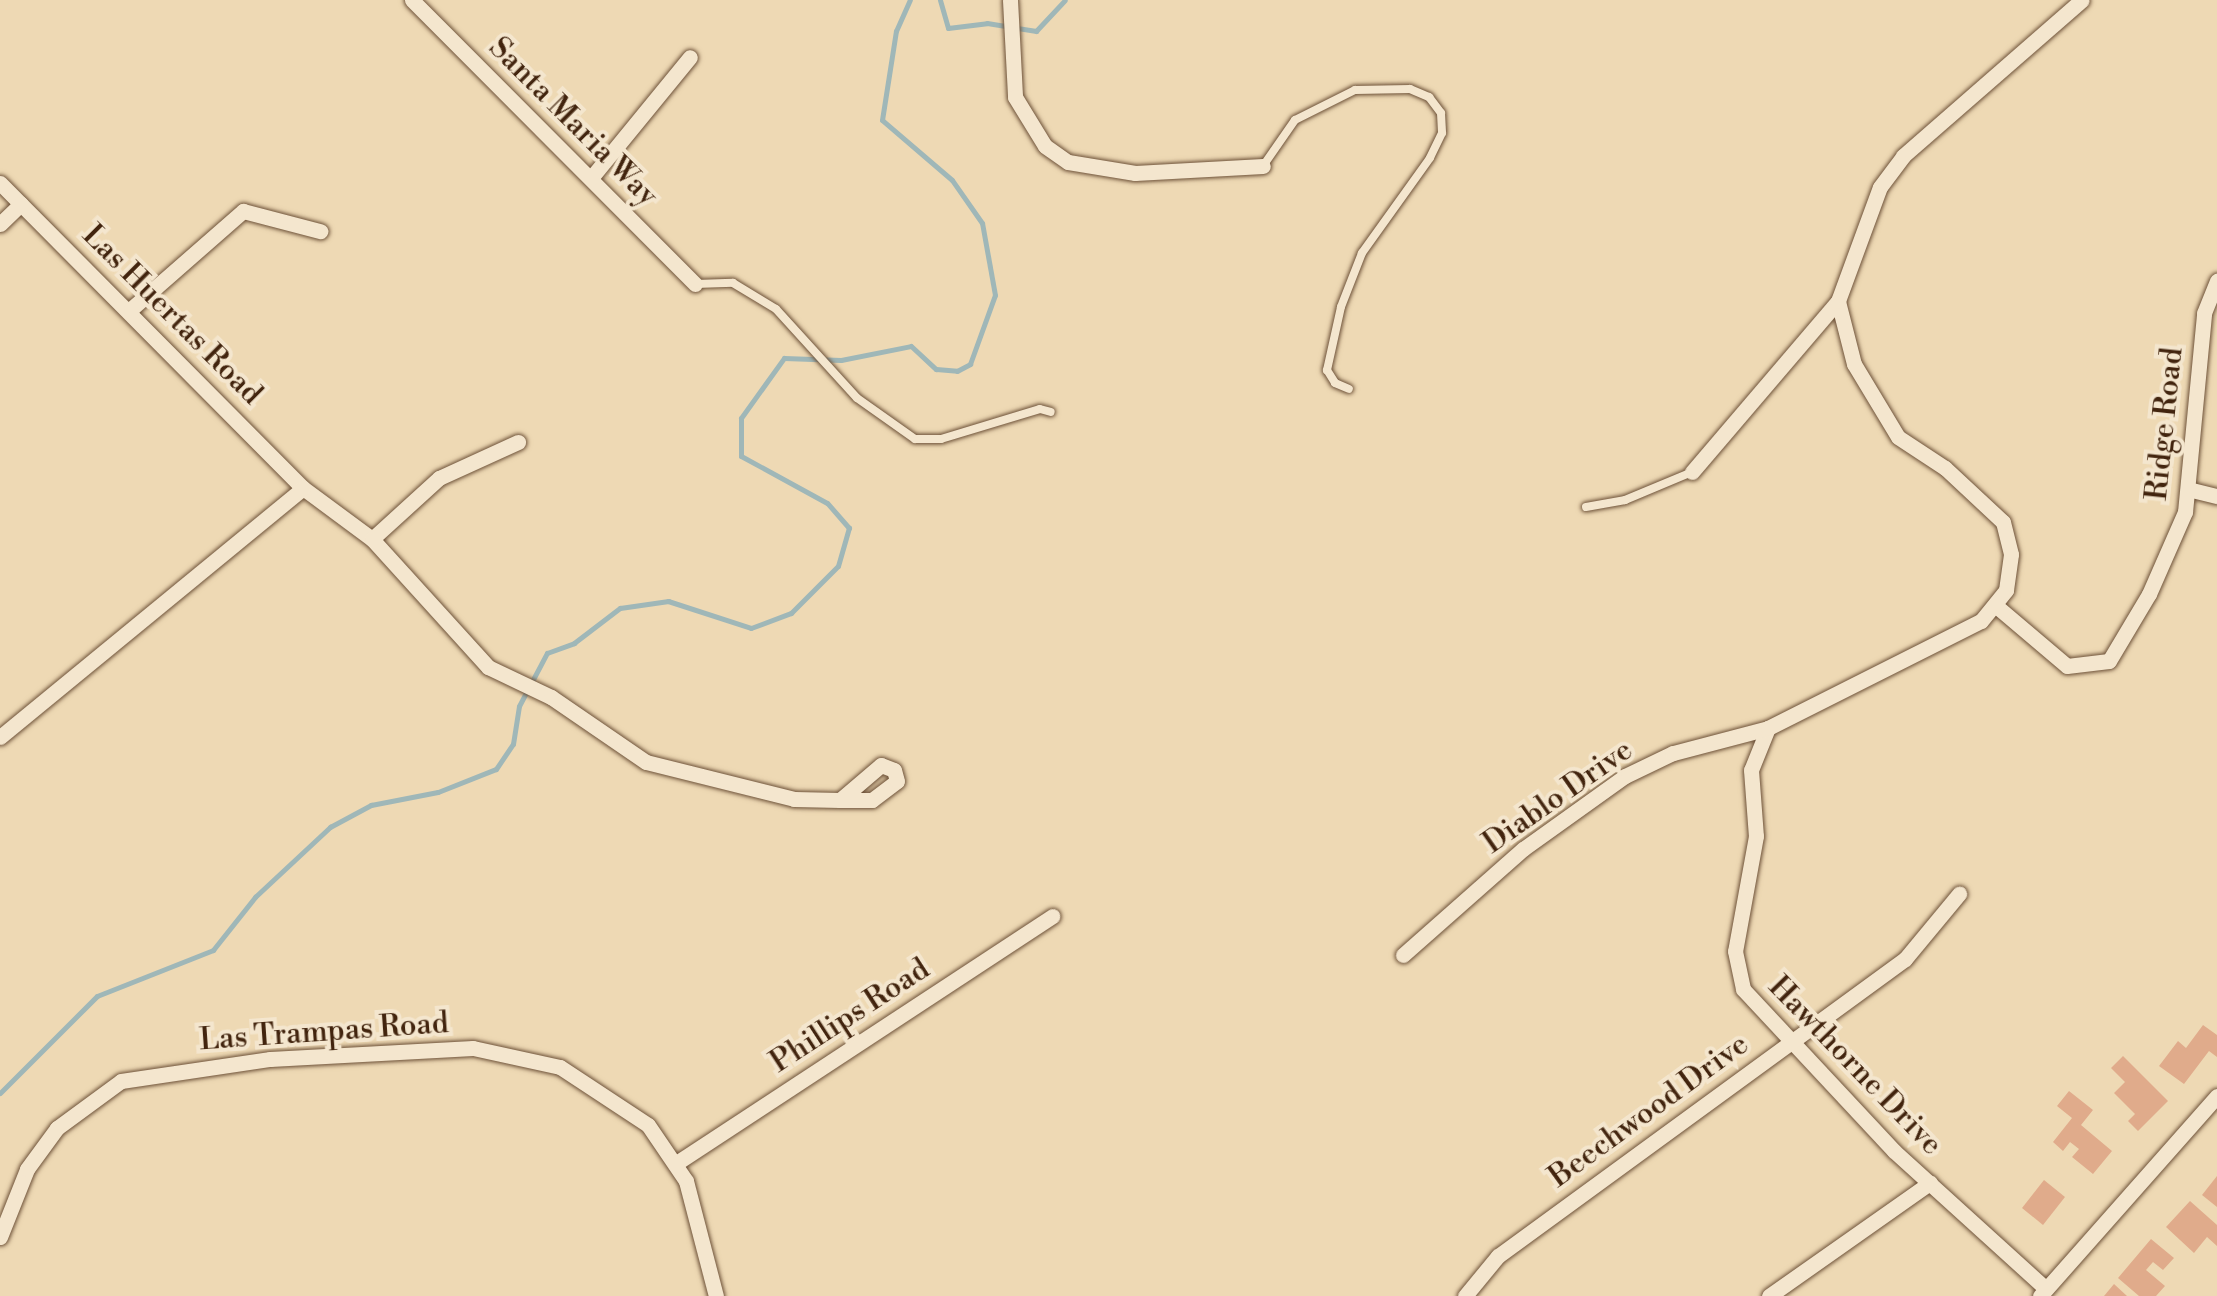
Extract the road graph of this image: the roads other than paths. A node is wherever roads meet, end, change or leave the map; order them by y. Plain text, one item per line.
1 (412, 0) edge
2 (2082, 0) edge
3 (1010, 1) edge
4 (690, 57) dead end
5 (1263, 166) joint
6 (592, 178) junction
7 (0, 182) edge
8 (21, 204) junction
9 (0, 224) edge
10 (320, 231) dead end
11 (2217, 281) edge
12 (694, 284) joint
13 (1838, 301) junction
14 (131, 308) junction
15 (1349, 389) dead end
16 (1051, 412) dead end
17 (518, 442) dead end
18 (1692, 472) joint
19 (303, 488) junction
20 (2188, 489) junction
21 (2217, 496) edge
22 (1586, 507) dead end
23 (372, 539) junction
24 (1995, 605) junction
25 (1768, 728) junction
26 (0, 737) edge
27 (840, 800) dead end
28 (1959, 894) dead end
29 (1052, 916) dead end
30 (1403, 955) dead end
31 (1791, 1041) junction
32 (2217, 1096) edge
33 (678, 1162) junction
34 (1930, 1183) junction
35 (0, 1237) edge
36 (2043, 1292) edge
37 (716, 1296) edge
38 (1465, 1296) edge
39 (1769, 1296) edge

1 - 6 street, Santa Maria Way
2 - 13 street
3 - 5 street
4 - 6 street
5 - 15 lane
6 - 12 street, Santa Maria Way
7 - 8 street, Las Huertas Road
8 - 9 street
8 - 14 street, Las Huertas Road
10 - 14 street
11 - 20 street, Ridge Road
12 - 16 lane
13 - 18 street
13 - 24 street
14 - 19 street, Las Huertas Road
17 - 23 street
18 - 22 lane
19 - 23 street, Las Huertas Road
19 - 26 street
20 - 21 street
20 - 24 street, Ridge Road
23 - 27 street, Las Huertas Road
24 - 25 street
25 - 30 street, Diablo Drive
25 - 31 street, Hawthorne Drive
28 - 31 street, Beechwood Drive
29 - 33 street, Phillips Road
31 - 34 street, Hawthorne Drive
31 - 38 street, Beechwood Drive
32 - 36 street
33 - 35 street, Las Trampas Road
33 - 37 street, Las Trampas Road
34 - 36 street, Hawthorne Drive
34 - 39 street

